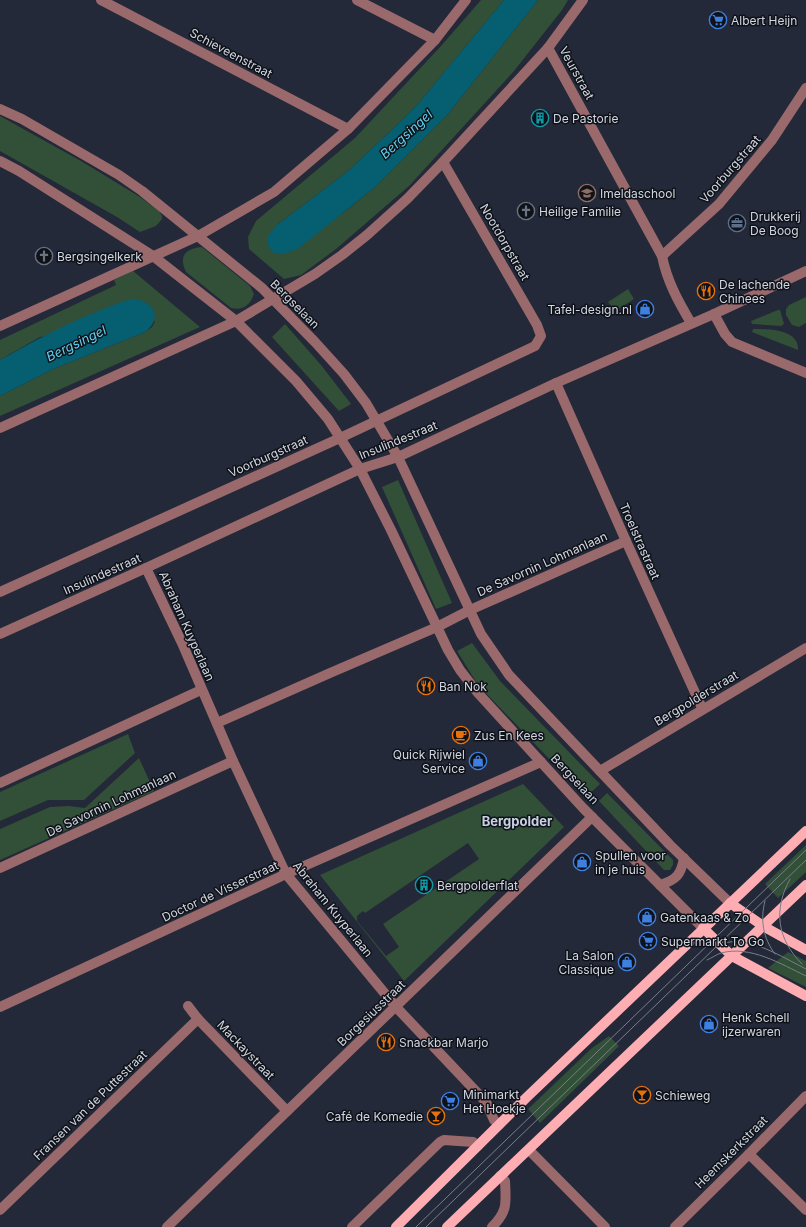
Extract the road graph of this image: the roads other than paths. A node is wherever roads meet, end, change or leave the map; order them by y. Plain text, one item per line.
1 (101, 0) edge
2 (358, 0) edge
3 (466, 0) edge
4 (583, 0) edge
5 (435, 40) junction
6 (548, 48) junction
7 (806, 88) edge
8 (0, 109) edge
9 (348, 129) junction
10 (0, 161) edge
11 (444, 162) junction
12 (198, 236) junction
13 (153, 256) junction
14 (662, 256) junction
15 (806, 271) edge
16 (273, 298) junction
17 (714, 314) junction
18 (236, 320) junction
19 (691, 323) junction
20 (0, 326) edge
21 (541, 336) joint
22 (806, 372) edge
23 (556, 383) junction
24 (375, 420) junction
25 (0, 428) edge
26 (340, 438) junction
27 (398, 457) junction
28 (360, 469) junction
29 (626, 541) junction
30 (146, 568) junction
31 (0, 592) edge
32 (470, 610) junction
33 (437, 627) junction
34 (0, 634) edge
35 (806, 648) edge
36 (202, 690) junction
37 (702, 708) junction
38 (217, 724) junction
39 (233, 761) junction
40 (541, 762) junction
41 (600, 770) junction
42 (0, 783) edge
43 (592, 817) junction
44 (806, 831) edge
45 (684, 858) junction
46 (0, 868) edge
47 (286, 874) junction
48 (806, 884) edge
49 (660, 885) junction
50 (730, 903) junction
51 (763, 926) junction
52 (703, 928) junction
53 (806, 950) edge
54 (732, 956) junction
55 (806, 996) edge
56 (188, 1006) dead end
57 (0, 1007) edge
58 (396, 1007) junction
59 (198, 1019) junction
60 (806, 1096) edge
61 (286, 1111) junction
62 (499, 1125) junction
63 (478, 1146) junction
64 (528, 1150) junction
65 (750, 1154) junction
66 (500, 1176) junction
67 (0, 1210) edge
68 (806, 1210) edge
69 (167, 1227) edge
70 (352, 1227) edge
71 (396, 1227) edge
72 (447, 1227) edge
73 (492, 1227) edge
74 (605, 1227) edge
75 (675, 1227) edge

1 - 9 street, Schieveenstraat
2 - 5 street
3 - 5 street
4 - 6 street
5 - 9 street
6 - 11 street
6 - 14 street, Veurstraat
7 - 14 street, Voorburgstraat
8 - 12 street, Bergselaan
9 - 12 street
10 - 13 street, Bergselaan
11 - 16 street
11 - 21 street, Nootdorpstraat
12 - 13 street
12 - 16 street, Bergselaan
13 - 18 street, Bergselaan
13 - 20 street
14 - 19 street, Veurstraat
15 - 17 street, Insulindestraat
16 - 18 street
16 - 24 street, Bergselaan
17 - 19 street, Insulindestraat
17 - 22 street
18 - 25 street
18 - 26 street, Bergselaan
19 - 23 street, Insulindestraat
21 - 24 street, Voorburgstraat
23 - 27 street, Insulindestraat
23 - 29 street, Troelstrastraat
24 - 26 street, Voorburgstraat
24 - 27 street, Bergselaan
26 - 28 street, Bergselaan
26 - 31 street, Voorburgstraat
27 - 28 street, Insulindestraat
27 - 32 street, Bergselaan
28 - 30 street, Insulindestraat
28 - 33 street, Bergselaan
29 - 32 street, De Savornin Lohmanlaan
29 - 37 street, Troelstrastraat
30 - 34 street, Insulindestraat
30 - 36 street, Abraham Kuyperlaan
32 - 33 street
32 - 41 street, Bergselaan
33 - 38 street
33 - 40 street, Bergselaan
35 - 37 street, Bergpolderstraat
36 - 38 street, Abraham Kuyperlaan
36 - 42 street
37 - 41 street, Bergpolderstraat
38 - 39 street, Abraham Kuyperlaan
39 - 46 street, De Savornin Lohmanlaan
39 - 47 street, Abraham Kuyperlaan
40 - 43 street, Bergselaan
40 - 47 street, Doctor de Visserstraat
41 - 45 street, Bergselaan
43 - 49 street, Bergselaan
43 - 58 street, Borgesiusstraat
44 - 50 main road
45 - 49 street
45 - 50 street, Bergselaan
47 - 57 street, Doctor de Visserstraat
47 - 58 street, Abraham Kuyperlaan
48 - 51 main road
49 - 52 street, Bergselaan
50 - 51 main road, Bergselaan
50 - 52 main road
51 - 53 main road, Bergselaan
51 - 54 main road
52 - 54 main road, Bergselaan
52 - 62 main road
54 - 55 main road, Bergselaan
54 - 64 main road
56 - 59 street, Mackaystraat
58 - 61 street, Borgesiusstraat
58 - 62 street, Abraham Kuyperlaan
59 - 61 street, Mackaystraat
59 - 67 street, Fransen van de Puttestraat
60 - 65 street, Heemskerkstraat
61 - 69 street, Borgesiusstraat
62 - 63 main road
63 - 70 street
63 - 71 main road
64 - 66 main road
64 - 74 street
65 - 68 street
65 - 75 street, Heemskerkstraat
66 - 72 main road
66 - 73 street

